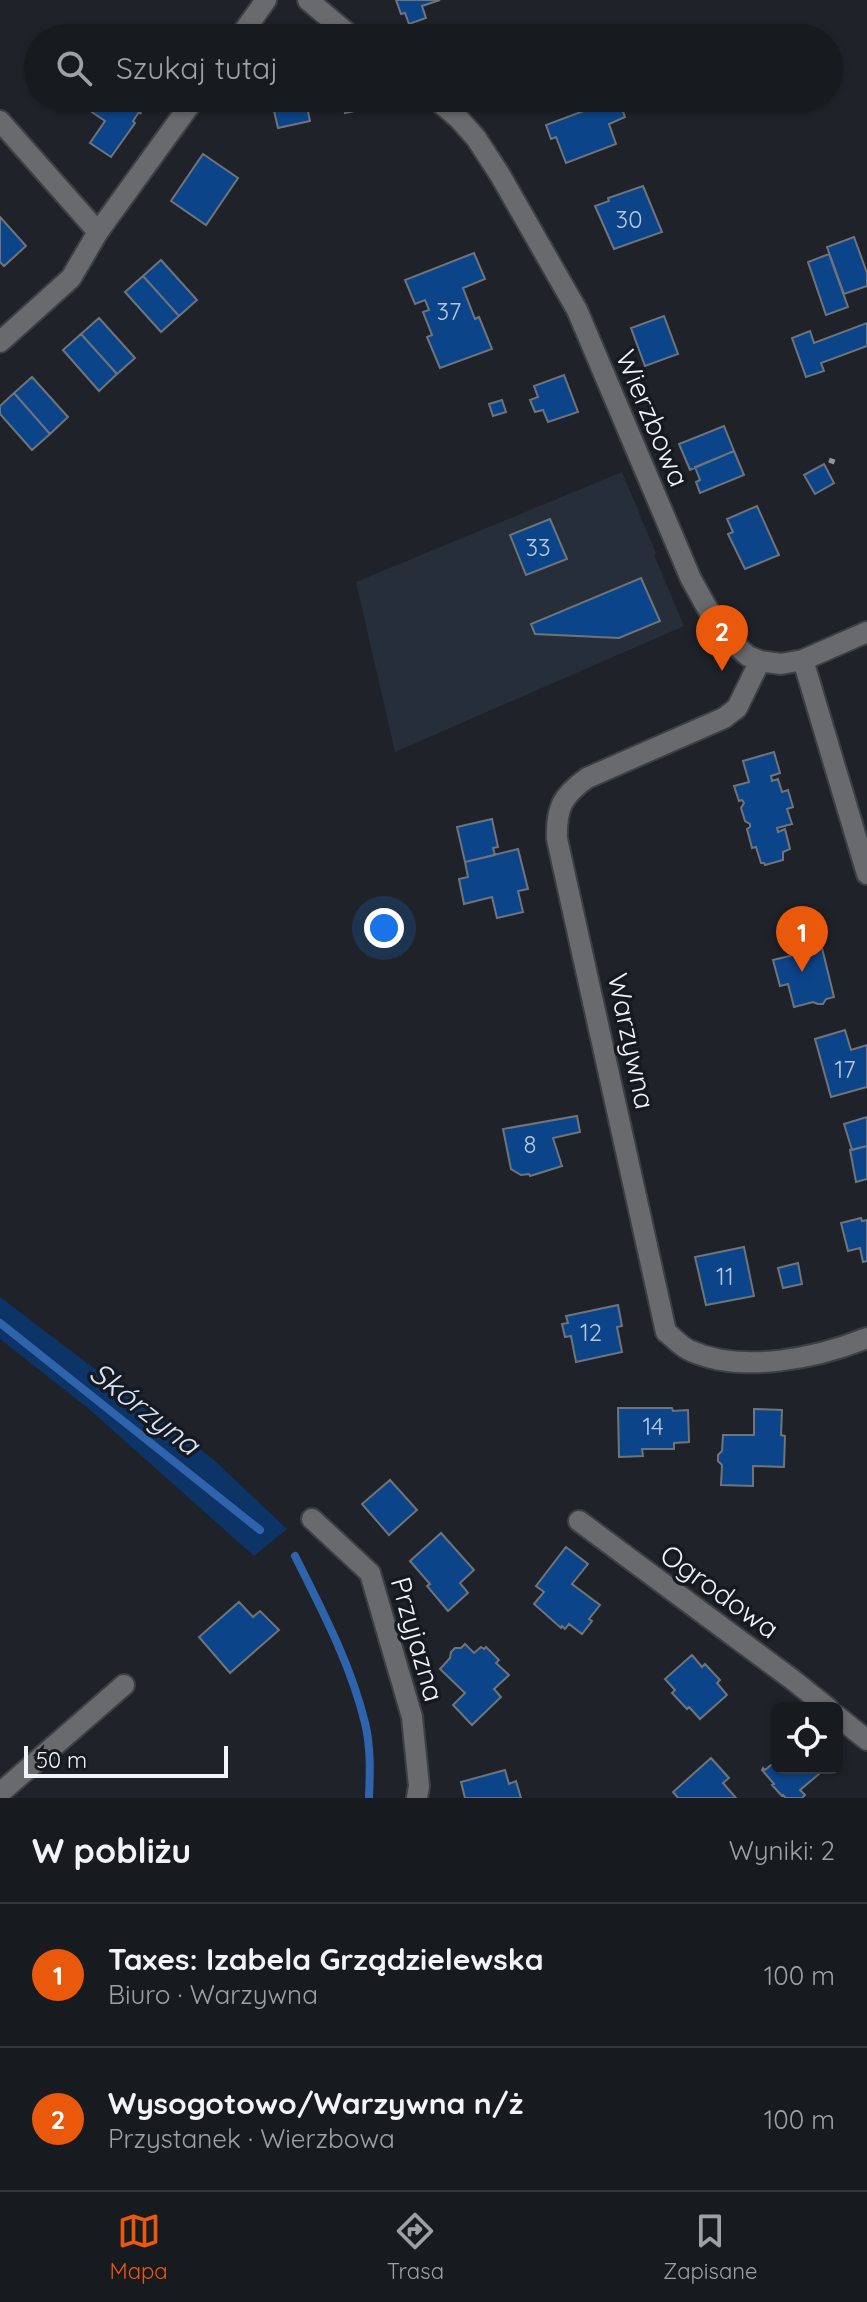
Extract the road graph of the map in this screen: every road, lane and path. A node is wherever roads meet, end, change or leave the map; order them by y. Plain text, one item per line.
1 (266, 0) edge
2 (308, 0) edge
3 (249, 24) edge
4 (336, 24) edge
5 (185, 112) edge
6 (451, 112) edge
7 (0, 121) edge
8 (98, 232) junction
9 (0, 342) edge
10 (829, 460) dead end
11 (840, 464) dead end
12 (867, 632) edge
13 (803, 660) junction
14 (760, 661) junction
15 (867, 874) edge
16 (867, 1338) edge
17 (312, 1519) dead end
18 (579, 1521) dead end
19 (124, 1685) dead end
20 (820, 1702) edge
21 (843, 1721) edge
22 (867, 1740) edge
23 (0, 1793) edge
24 (417, 1798) edge

1 - 3 street
2 - 4 street
5 - 8 street
6 - 14 street, Wierzbowa
7 - 8 street
8 - 9 street
10 - 11 path
12 - 13 street
13 - 14 street
13 - 15 street
14 - 16 street, Warzywna
17 - 24 street, Przyjazna
18 - 20 street, Ogrodowa
19 - 23 street
21 - 22 street

